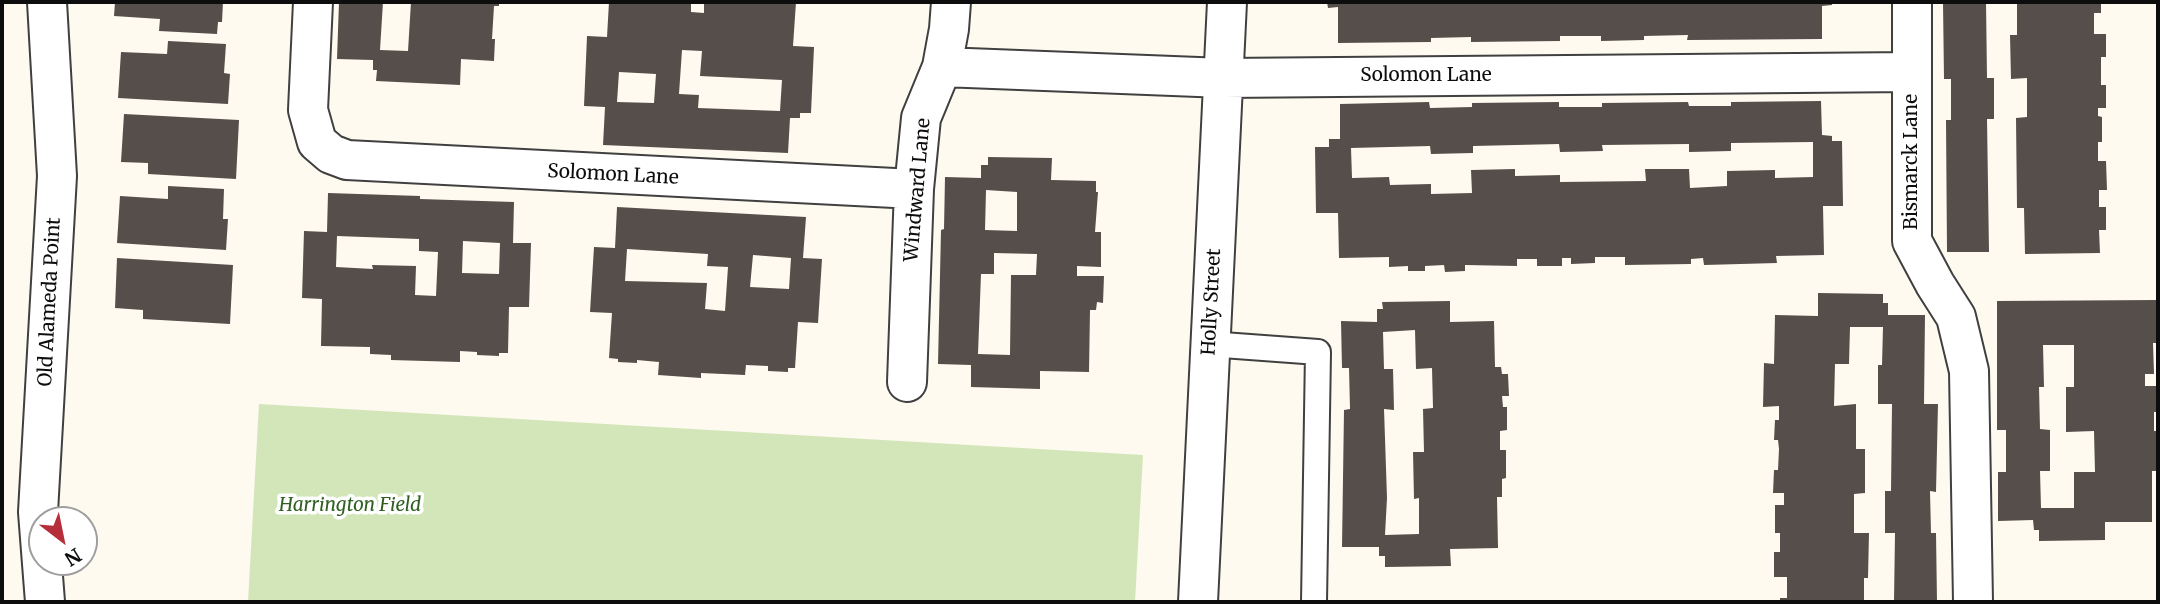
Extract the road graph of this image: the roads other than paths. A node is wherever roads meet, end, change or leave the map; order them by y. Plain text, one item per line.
1 (47, 2) edge
2 (313, 2) edge
3 (951, 2) edge
4 (1227, 2) edge
5 (1912, 2) edge
6 (942, 67) junction
7 (1911, 72) junction
8 (1224, 78) junction
9 (914, 189) junction
10 (1209, 344) junction
11 (907, 382) dead end
12 (45, 602) edge
13 (1198, 602) edge
14 (1314, 602) edge
15 (1973, 602) edge

1 - 12 street, Old Alameda Point
2 - 9 street, Solomon Lane
3 - 6 street, Windward Lane
4 - 8 street, Holly Street
5 - 7 street, Bismarck Lane
6 - 8 street, Solomon Lane
6 - 9 street, Windward Lane
7 - 8 street, Solomon Lane
7 - 15 street, Bismarck Lane
8 - 10 street, Holly Street
9 - 11 street, Windward Lane
10 - 13 street, Holly Street
10 - 14 lane

